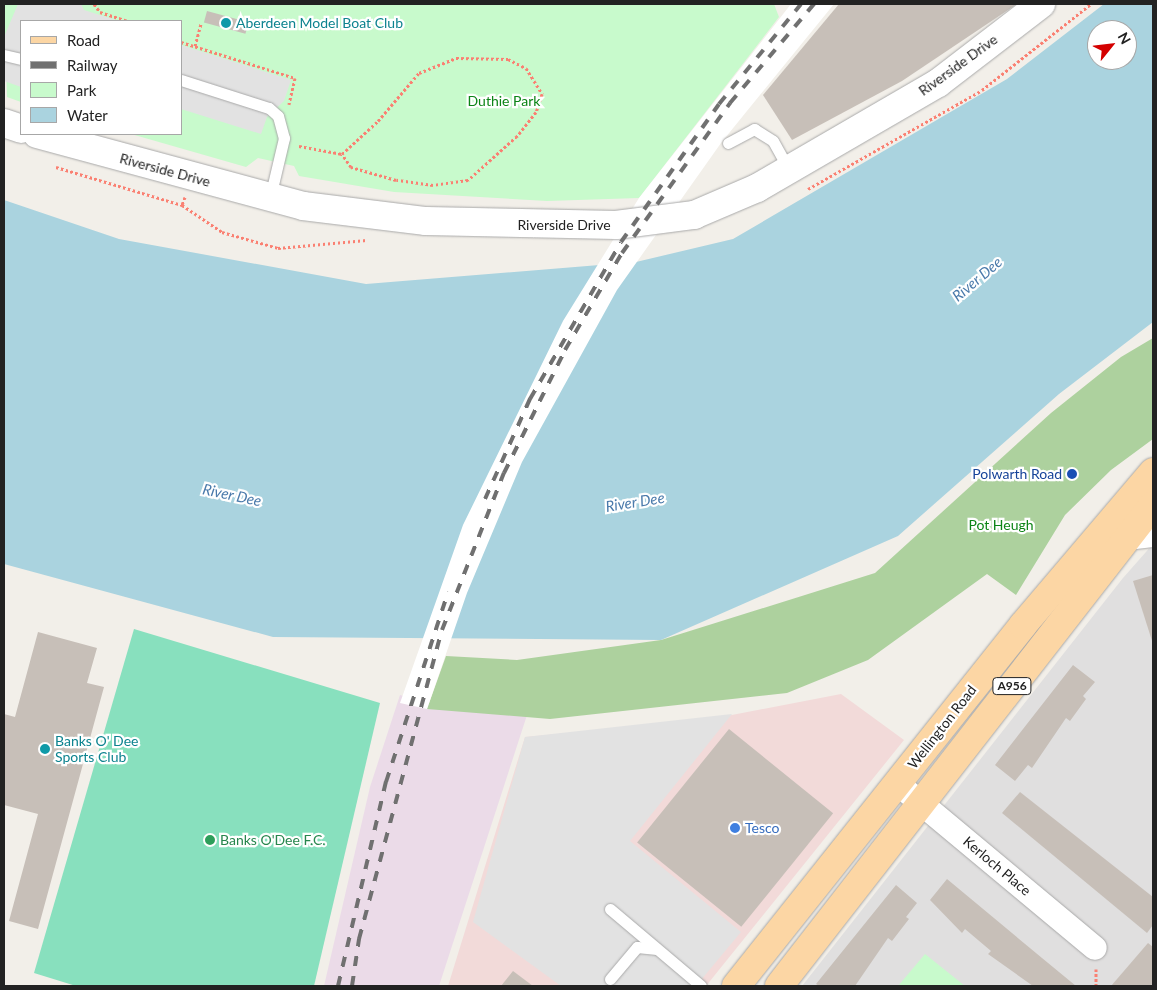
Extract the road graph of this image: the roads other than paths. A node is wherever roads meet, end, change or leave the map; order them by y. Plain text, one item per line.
1 (1041, 4) edge
2 (4, 55) edge
3 (20, 60) edge
4 (182, 80) edge
5 (4, 123) edge
6 (20, 129) edge
7 (40, 135) edge
8 (728, 143) dead end
9 (796, 181) junction
10 (269, 199) junction
11 (1150, 478) edge
12 (1153, 505) edge
13 (1141, 537) edge
14 (898, 784) junction
15 (920, 802) junction
16 (610, 908) dead end
17 (1095, 948) dead end
18 (657, 950) junction
19 (610, 979) dead end
20 (701, 986) edge
21 (736, 986) edge
22 (779, 986) edge

1 - 9 street, Riverside Drive
2 - 3 lane
4 - 10 lane
5 - 6 street
7 - 10 street, Riverside Drive
8 - 9 lane
9 - 10 street, Riverside Drive
11 - 14 main road, Wellington Road / A956
12 - 13 main road, A956
13 - 15 main road, A956
14 - 15 street, Kerloch Place
14 - 21 main road, Wellington Road / A956
15 - 17 street, Kerloch Place
15 - 22 main road, A956
16 - 18 lane
18 - 19 lane
18 - 20 lane

